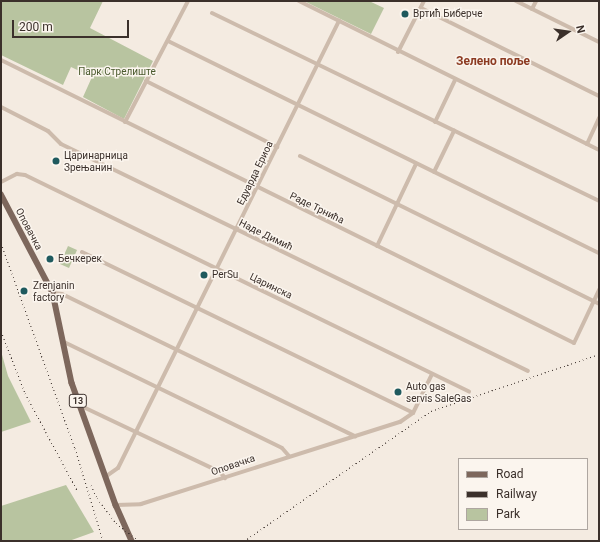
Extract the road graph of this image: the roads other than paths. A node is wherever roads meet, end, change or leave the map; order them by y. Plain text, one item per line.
1 (188, 1) edge
2 (299, 1) edge
3 (424, 1) edge
4 (516, 1) edge
5 (536, 1) edge
6 (421, 8) junction
7 (532, 9) junction
8 (212, 13) dead end
9 (340, 21) junction
10 (168, 41) junction
11 (599, 42) edge
12 (398, 52) junction
13 (1, 60) edge
14 (318, 64) junction
15 (455, 80) junction
16 (146, 81) junction
17 (599, 96) edge
18 (298, 105) junction
19 (1, 107) edge
20 (599, 118) edge
21 (125, 122) junction
22 (435, 122) junction
23 (454, 131) junction
24 (587, 144) junction
25 (277, 147) junction
26 (599, 150) edge
27 (300, 156) dead end
28 (416, 164) junction
29 (434, 172) junction
30 (1, 182) edge
31 (257, 187) junction
32 (1, 194) edge
33 (599, 201) edge
34 (397, 204) junction
35 (236, 229) junction
36 (377, 246) junction
37 (82, 252) dead end
38 (599, 253) edge
39 (217, 269) junction
40 (599, 290) edge
41 (53, 293) junction
42 (593, 302) junction
43 (599, 304) edge
44 (197, 308) junction
45 (64, 342) junction
46 (176, 350) junction
47 (528, 371) dead end
48 (432, 374) junction
49 (158, 387) junction
50 (469, 392) dead end
51 (79, 404) junction
52 (413, 413) junction
53 (135, 432) junction
54 (355, 436) junction
55 (289, 456) junction
56 (105, 476) junction
57 (224, 478) junction
58 (116, 505) junction
59 (132, 541) edge

1 - 10 street
2 - 9 street
3 - 6 street
4 - 7 street
5 - 7 street
6 - 12 street
6 - 17 street
7 - 11 street
8 - 14 street
9 - 12 street
9 - 14 street, Едуарда Ериоа
10 - 16 street
10 - 18 street
12 - 15 street
13 - 21 street, Раде Трнића
14 - 18 street, Едуарда Ериоа
14 - 22 street
15 - 22 street
15 - 24 street
16 - 21 street
16 - 25 street
18 - 25 street, Едуарда Ериоа
18 - 28 street
19 - 35 street, Наде Димић
20 - 24 street
21 - 31 street, Раде Трнића
22 - 23 street
23 - 29 street
23 - 33 street
24 - 26 street
25 - 31 street, Едуарда Ериоа
27 - 34 street
28 - 29 street
28 - 34 street
29 - 38 street
30 - 39 street, Царинска
31 - 35 street, Едуарда Ериоа
31 - 36 street, Раде Трнића
32 - 41 main road, Оповачка / 13
34 - 36 street
34 - 42 street
35 - 39 street, Едуарда Ериоа
35 - 47 street, Наде Димић
36 - 42 street, Раде Трнића
37 - 44 street
39 - 44 street, Едуарда Ериоа
39 - 48 street, Царинска
40 - 42 street, Раде Трнића
41 - 45 main road, 13
41 - 46 street
42 - 43 street
44 - 46 street, Едуарда Ериоа
44 - 52 street
45 - 49 street
45 - 51 main road, 13
46 - 49 street, Едуарда Ериоа
46 - 54 street
48 - 50 street, Царинска
48 - 52 street
49 - 53 street, Едуарда Ериоа
49 - 55 street
51 - 53 street
51 - 56 main road, 13
52 - 54 street, Оповачка
53 - 56 street, Едуарда Ериоа
53 - 57 street
54 - 55 street, Оповачка
55 - 57 street, Оповачка
56 - 58 main road, 13
57 - 58 street, Оповачка
58 - 59 main road, 13

